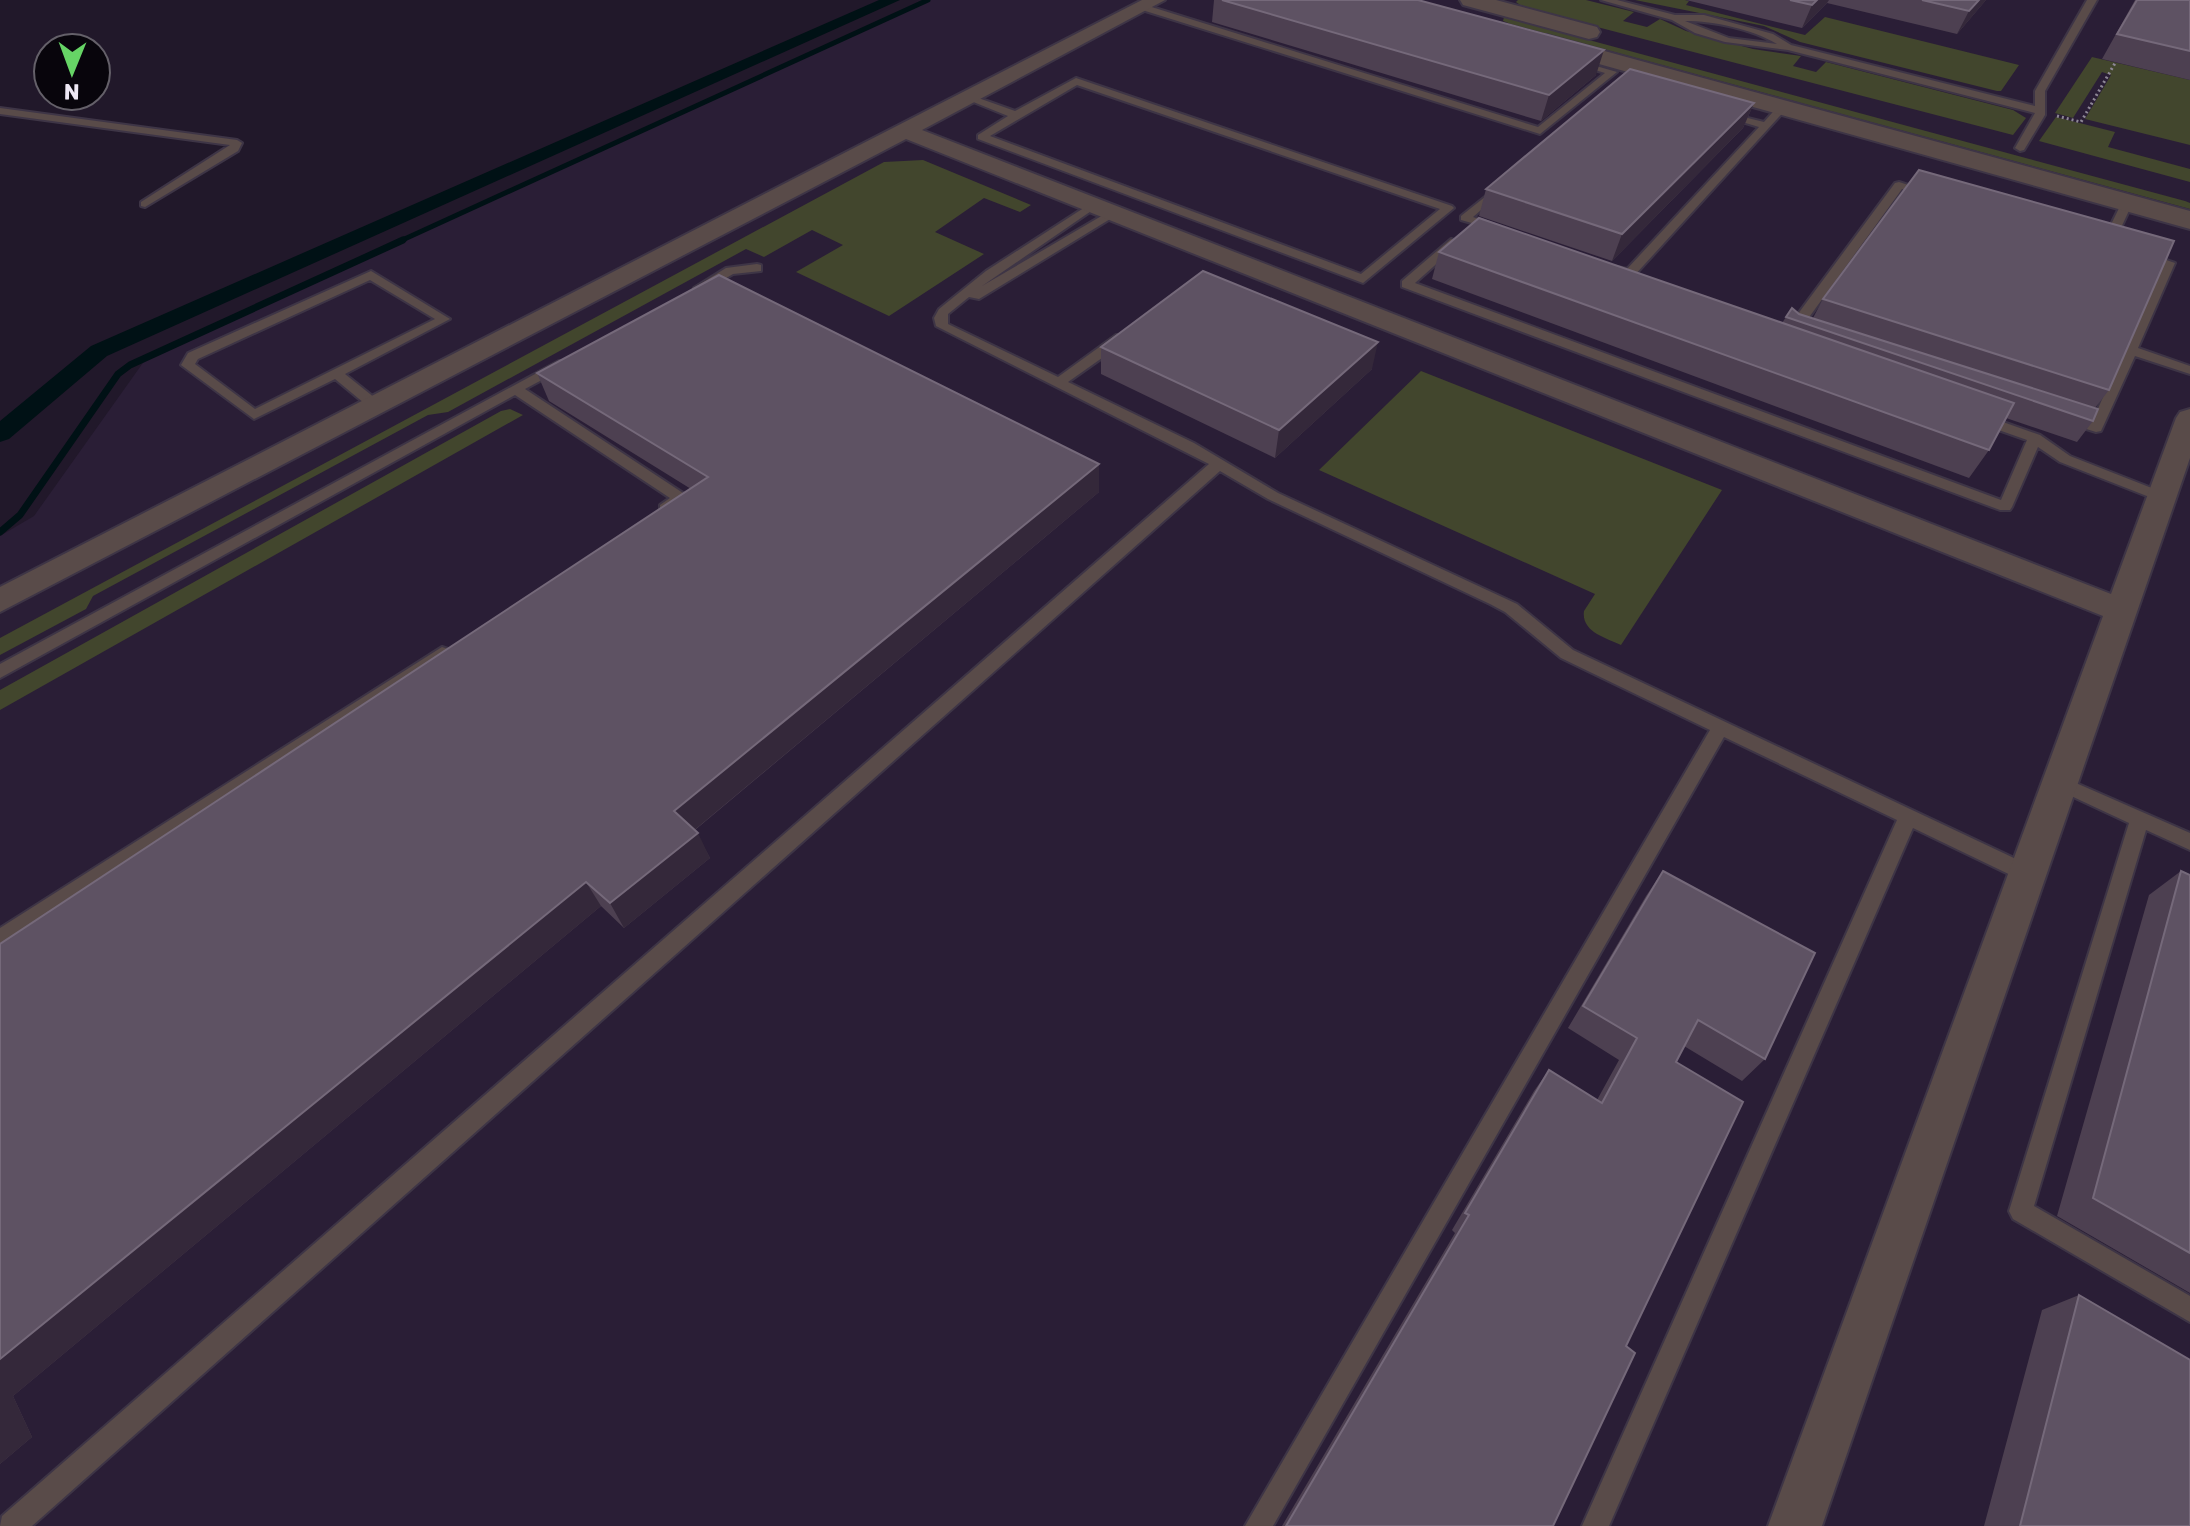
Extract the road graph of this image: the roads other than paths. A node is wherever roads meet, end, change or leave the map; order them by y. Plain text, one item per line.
1 (1606, 0) edge
2 (2092, 0) edge
3 (1149, 4) edge
4 (1475, 8) edge
5 (1205, 18) dead end
6 (1194, 23) junction
7 (1536, 51) edge
8 (966, 97) junction
9 (1709, 109) edge
10 (0, 111) edge
11 (2041, 111) junction
12 (1016, 115) junction
13 (1775, 117) junction
14 (903, 130) junction
15 (2020, 148) junction
16 (2051, 156) dead end
17 (1514, 177) edge
18 (1943, 198) edge
19 (2127, 202) junction
20 (145, 204) dead end
21 (1104, 209) junction
22 (2190, 220) edge
23 (1510, 233) edge
24 (1463, 234) edge
25 (2091, 241) edge
26 (2118, 248) junction
27 (1599, 264) edge
28 (757, 268) dead end
29 (679, 299) edge
30 (948, 309) junction
31 (1134, 327) edge
32 (1809, 334) edge
33 (2131, 350) junction
34 (570, 359) edge
35 (2190, 370) edge
36 (337, 374) junction
37 (1058, 383) junction
38 (516, 389) junction
39 (375, 405) junction
40 (1960, 412) edge
41 (2051, 413) edge
42 (2190, 418) edge
43 (2035, 438) junction
44 (1220, 463) junction
45 (2162, 497) junction
46 (654, 515) edge
47 (0, 601) edge
48 (2121, 610) junction
49 (454, 645) edge
50 (0, 672) edge
51 (1721, 727) junction
52 (2060, 783) junction
53 (1908, 817) junction
54 (2140, 819) junction
55 (2190, 842) edge
56 (2028, 874) junction
57 (0, 939) edge
58 (2190, 1310) edge
59 (12, 1526) edge
60 (1258, 1526) edge
61 (1595, 1526) edge
62 (1795, 1526) edge

1 - 11 lane
2 - 11 lane
3 - 6 lane
3 - 8 street
4 - 13 street
4 - 15 street
5 - 6 lane
6 - 7 lane
8 - 12 lane
8 - 14 street
9 - 13 lane
10 - 20 lane
11 - 15 lane
12 - 12 lane
13 - 19 street
13 - 27 lane
14 - 21 street
14 - 39 street
15 - 16 street
17 - 23 lane
18 - 32 lane
19 - 22 street
19 - 26 lane
21 - 30 lane
21 - 30 lane
21 - 48 street
24 - 43 lane
25 - 26 lane
26 - 33 lane
28 - 29 lane
30 - 37 lane
31 - 37 lane
33 - 35 lane
33 - 41 lane
34 - 38 lane
36 - 36 lane
36 - 39 lane
37 - 44 lane
38 - 46 lane
38 - 50 lane
39 - 47 street
40 - 43 lane
42 - 45 street
43 - 45 lane
44 - 51 lane
44 - 59 lane
45 - 48 street
48 - 52 street
49 - 57 lane
51 - 53 lane
51 - 60 lane
52 - 54 lane
52 - 56 street
53 - 56 lane
53 - 61 lane
54 - 55 lane
54 - 58 lane
56 - 62 street

